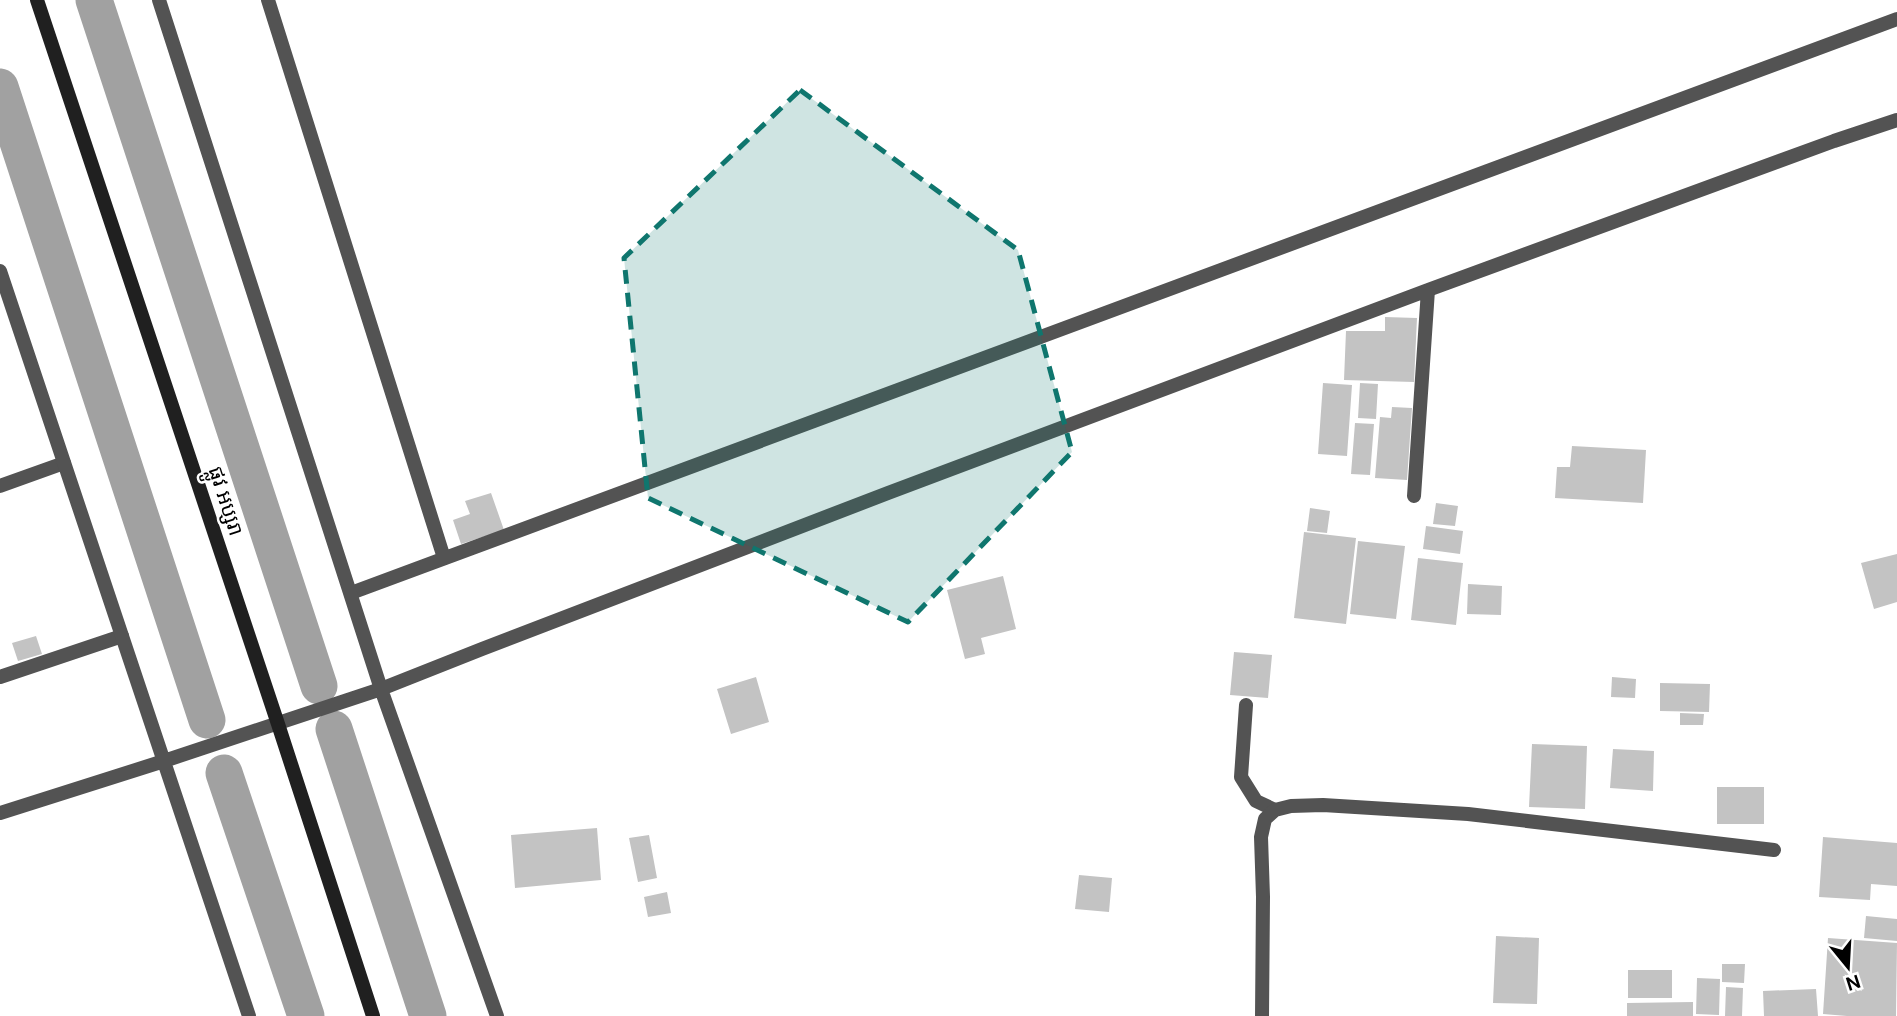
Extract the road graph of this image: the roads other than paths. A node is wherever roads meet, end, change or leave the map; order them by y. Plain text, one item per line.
1 (37, 0) edge
2 (159, 0) edge
3 (268, 0) edge
4 (1897, 19) edge
5 (1897, 120) edge
6 (0, 271) edge
7 (1428, 290) junction
8 (6, 309) edge
9 (64, 463) junction
10 (0, 485) edge
11 (1414, 496) dead end
12 (444, 558) junction
13 (351, 593) junction
14 (122, 636) junction
15 (0, 677) edge
16 (382, 689) junction
17 (1246, 705) dead end
18 (278, 724) junction
19 (164, 761) junction
20 (1275, 810) junction
21 (0, 813) edge
22 (1774, 850) dead end
23 (249, 1016) edge
24 (373, 1016) edge
25 (497, 1016) edge
26 (1262, 1016) edge

1 - 18 street, ផ្លូវ អប្សរា
2 - 13 street
3 - 12 street
4 - 12 street
5 - 7 street
6 - 8 street
7 - 11 street
7 - 16 street
8 - 9 street
9 - 10 street
9 - 14 street
12 - 13 street
13 - 16 street
14 - 15 street
14 - 19 street
16 - 18 street
16 - 25 street
17 - 20 street
18 - 19 street
18 - 24 street, ផ្លូវ អប្សរា
19 - 21 street
19 - 23 street
20 - 22 street
20 - 26 street

